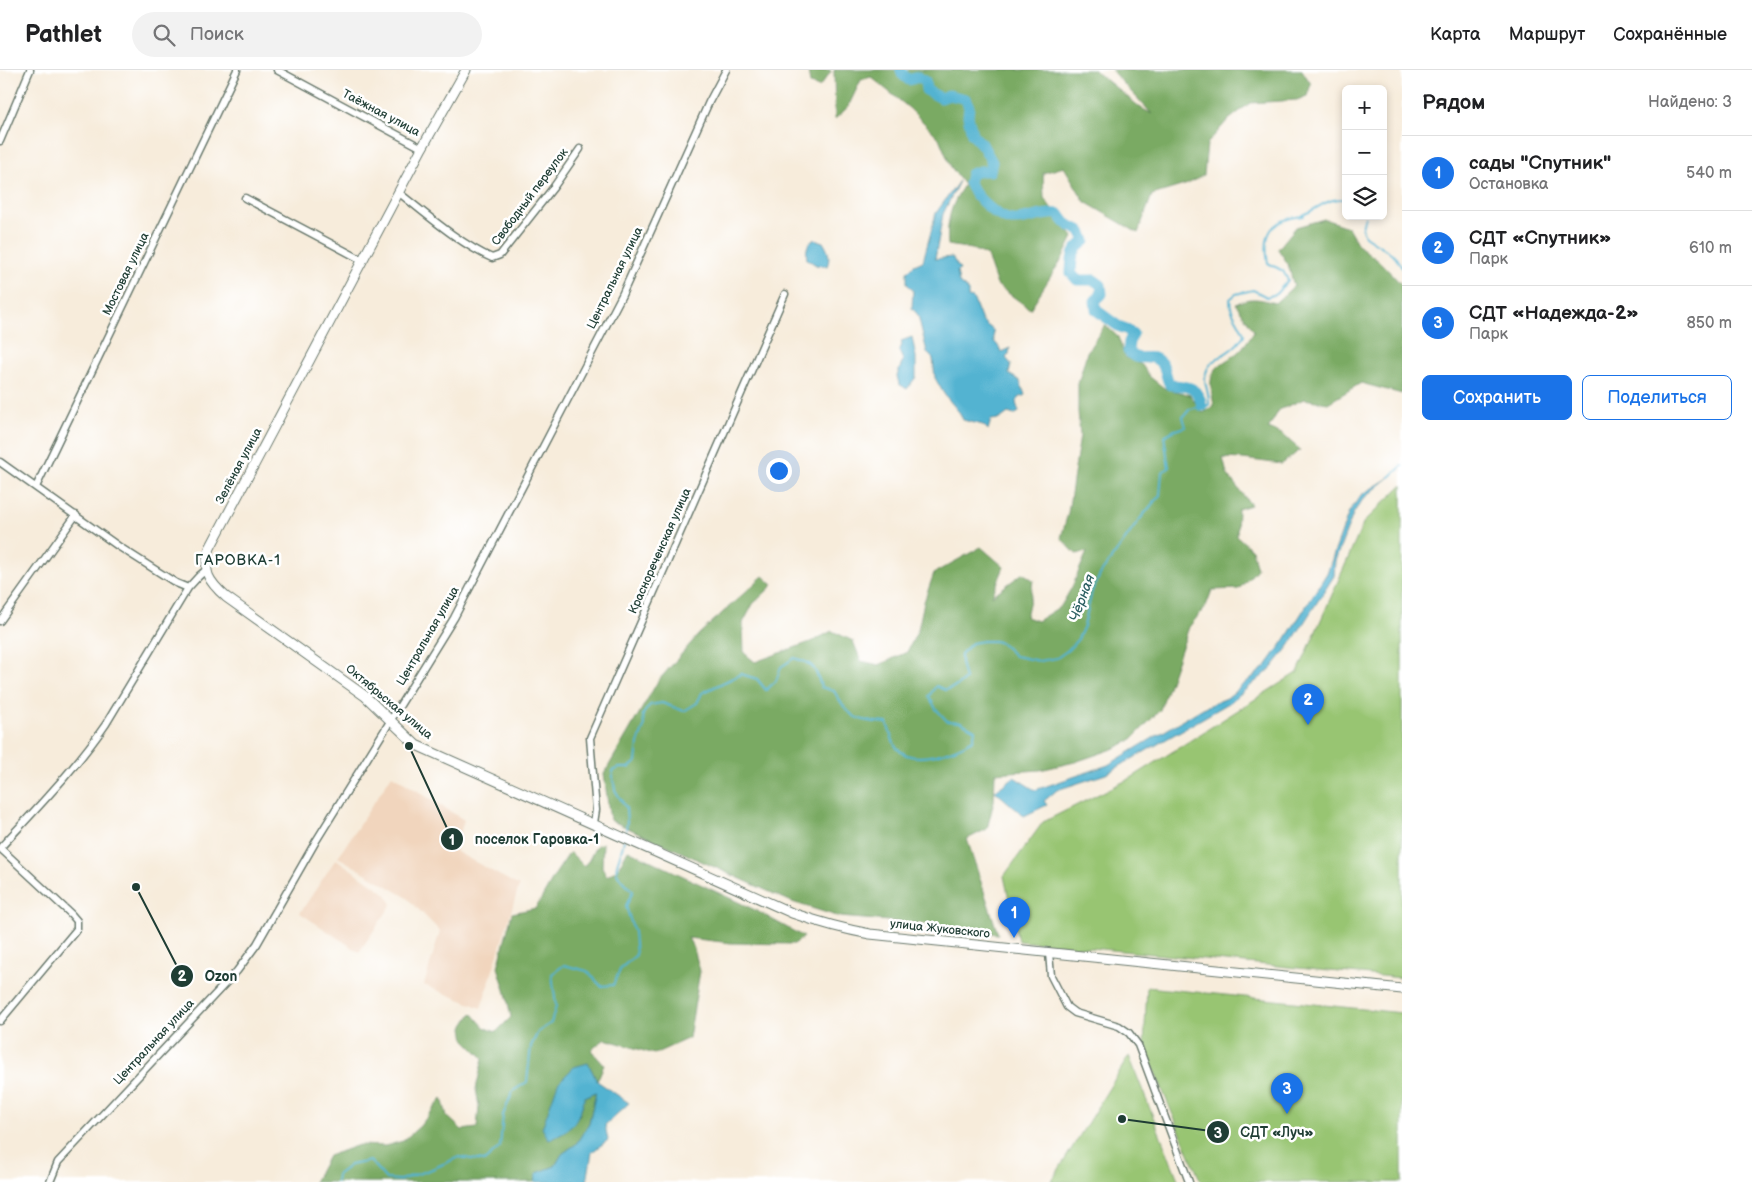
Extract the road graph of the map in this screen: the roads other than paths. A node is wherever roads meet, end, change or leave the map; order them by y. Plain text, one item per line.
1 (30, 70) edge
2 (237, 70) edge
3 (276, 70) edge
4 (466, 70) edge
5 (726, 70) edge
6 (0, 141) edge
7 (422, 148) junction
8 (580, 149) dead end
9 (398, 192) junction
10 (245, 198) dead end
11 (362, 260) junction
12 (785, 294) dead end
13 (0, 462) edge
14 (36, 487) junction
15 (76, 515) junction
16 (206, 570) junction
17 (188, 588) junction
18 (0, 621) edge
19 (390, 720) junction
20 (594, 823) junction
21 (607, 829) joint
22 (0, 848) edge
23 (1049, 953) junction
24 (1402, 989) edge
25 (0, 1021) edge
26 (50, 1182) edge
27 (1189, 1182) edge

1 - 6 street
2 - 14 street, Мостовая улица
3 - 7 street, Таёжная улица
4 - 7 main road, Зелёная улица
5 - 19 street, Центральная улица
7 - 9 main road, Зелёная улица
8 - 9 street, Свободный переулок
9 - 11 main road, Зелёная улица
10 - 11 street
11 - 16 main road, Зелёная улица
12 - 20 street, Краснореченская улица
13 - 14 street
14 - 15 street
15 - 17 street
15 - 18 street
16 - 17 street
16 - 19 main road, Октябрьская улица
17 - 22 street
19 - 20 main road, Октябрьская улица
19 - 26 street, Центральная улица
20 - 21 main road, Октябрьская улица
21 - 23 main road, улица Жуковского
22 - 25 street
23 - 24 main road, улица Жуковского
23 - 27 street

